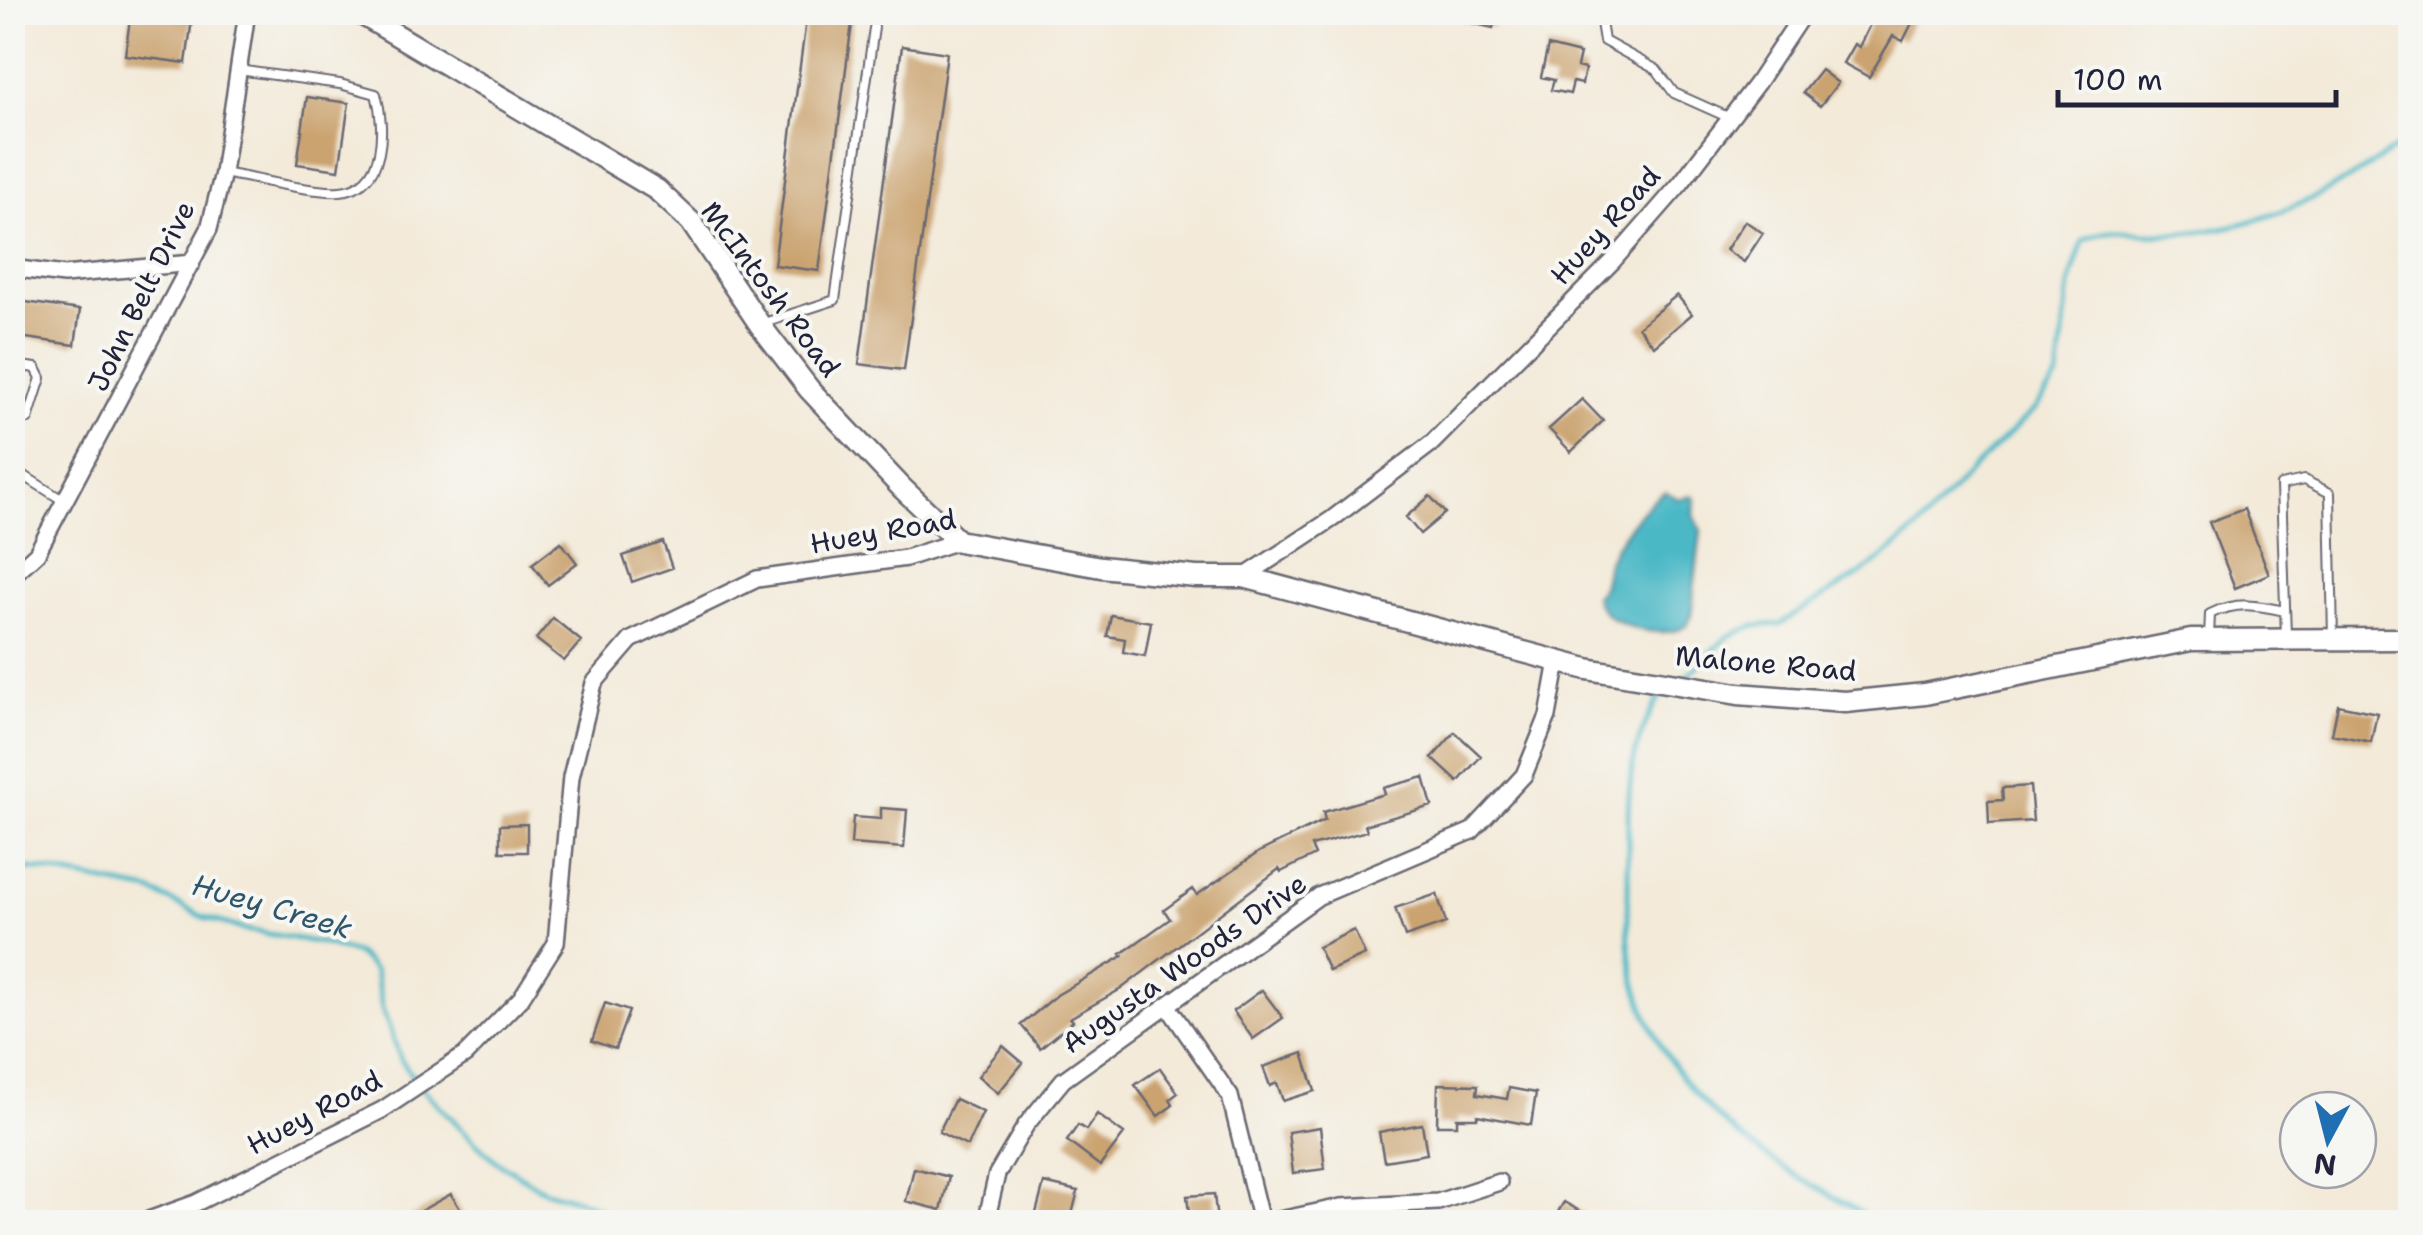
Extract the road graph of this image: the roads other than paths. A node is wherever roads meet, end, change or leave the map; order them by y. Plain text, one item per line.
1 (247, 12) edge
2 (358, 12) edge
3 (1596, 12) edge
4 (1804, 12) edge
5 (874, 28) dead end
6 (238, 70) junction
7 (1730, 118) junction
8 (222, 173) junction
9 (192, 263) junction
10 (12, 268) edge
11 (760, 325) junction
12 (12, 365) edge
13 (12, 417) edge
14 (12, 468) edge
15 (64, 501) junction
16 (958, 541) junction
17 (12, 576) edge
18 (1244, 576) junction
19 (2285, 611) junction
20 (2333, 639) junction
21 (2410, 639) edge
22 (2208, 640) junction
23 (2286, 640) junction
24 (1558, 662) junction
25 (1167, 1005) junction
26 (1498, 1182) dead end
27 (144, 1222) edge
28 (986, 1222) edge
29 (1261, 1222) edge
30 (1270, 1222) edge

1 - 6 street, John Belt Drive
2 - 11 street, McIntosh Road
3 - 7 lane
4 - 7 street, Huey Road
5 - 11 lane
6 - 8 street, John Belt Drive
6 - 8 lane
7 - 18 street, Huey Road
8 - 9 street, John Belt Drive
9 - 10 street
9 - 15 street, John Belt Drive
11 - 16 street, McIntosh Road
12 - 13 lane
14 - 15 lane
15 - 17 street, John Belt Drive
16 - 18 street, Huey Road
16 - 27 street, Huey Road
18 - 24 street, Malone Road
19 - 20 lane
19 - 22 lane
19 - 23 lane
20 - 21 street, Malone Road
20 - 23 street, Malone Road
22 - 23 street, Malone Road
22 - 24 street, Malone Road
24 - 25 street, Augusta Woods Drive
25 - 28 street, Augusta Woods Drive
25 - 29 street
26 - 30 street

